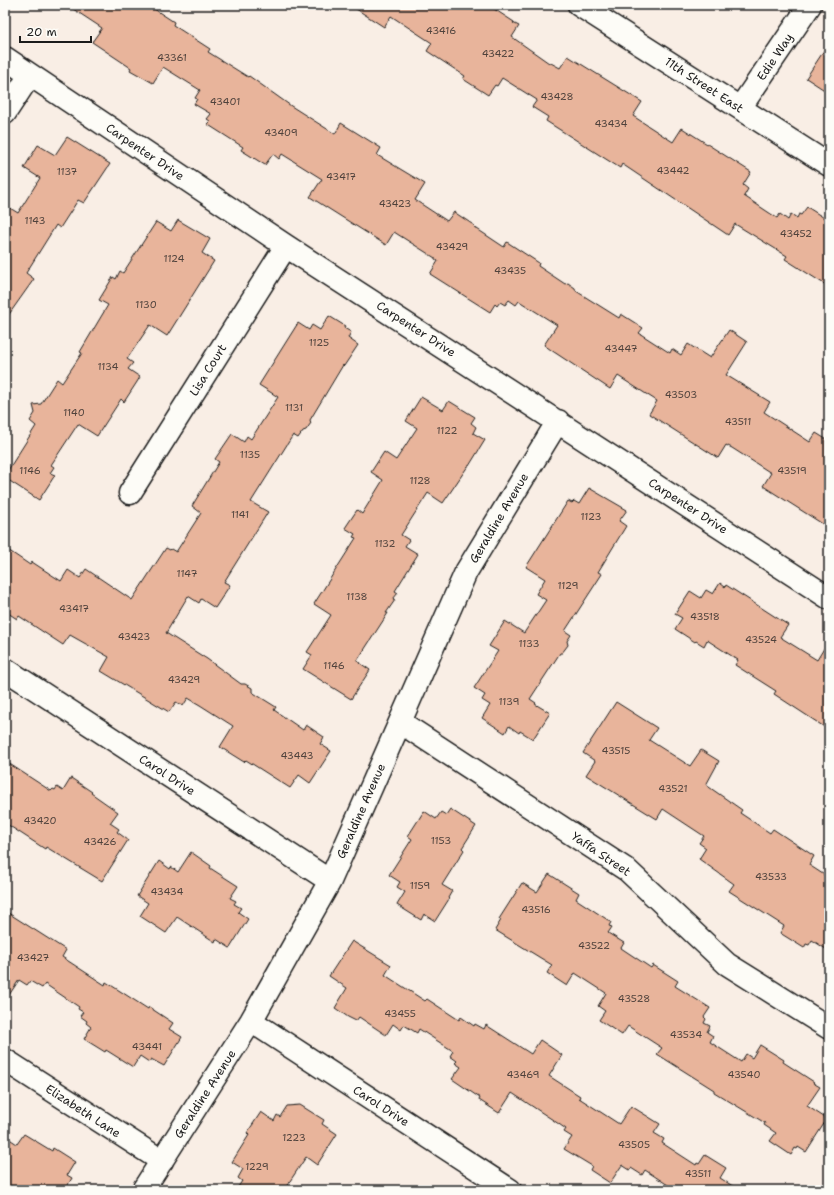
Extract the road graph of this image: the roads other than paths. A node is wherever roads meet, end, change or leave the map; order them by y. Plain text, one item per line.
1 (579, 5) edge
2 (810, 5) edge
3 (5, 58) edge
4 (30, 75) junction
5 (740, 108) junction
6 (5, 113) edge
7 (829, 165) edge
8 (286, 246) junction
9 (558, 421) junction
10 (130, 493) dead end
11 (829, 598) edge
12 (5, 669) edge
13 (400, 722) junction
14 (330, 881) junction
15 (252, 1021) junction
16 (828, 1026) edge
17 (5, 1060) edge
18 (162, 1161) junction
19 (143, 1190) edge
20 (510, 1190) edge

1 - 5 street, 11th Street East
2 - 5 street, Edie Way
3 - 4 street, Carpenter Drive
4 - 6 street
4 - 8 street, Carpenter Drive
5 - 7 street, 11th Street East
8 - 9 street, Carpenter Drive
8 - 10 street, Lisa Court
9 - 11 street, Carpenter Drive
9 - 13 street, Geraldine Avenue
12 - 14 street, Carol Drive
13 - 14 street, Geraldine Avenue
13 - 16 street, Yaffa Street
14 - 15 street, Geraldine Avenue
15 - 18 street, Geraldine Avenue
15 - 20 street, Carol Drive
17 - 18 street, Elizabeth Lane
18 - 19 street, Geraldine Avenue

